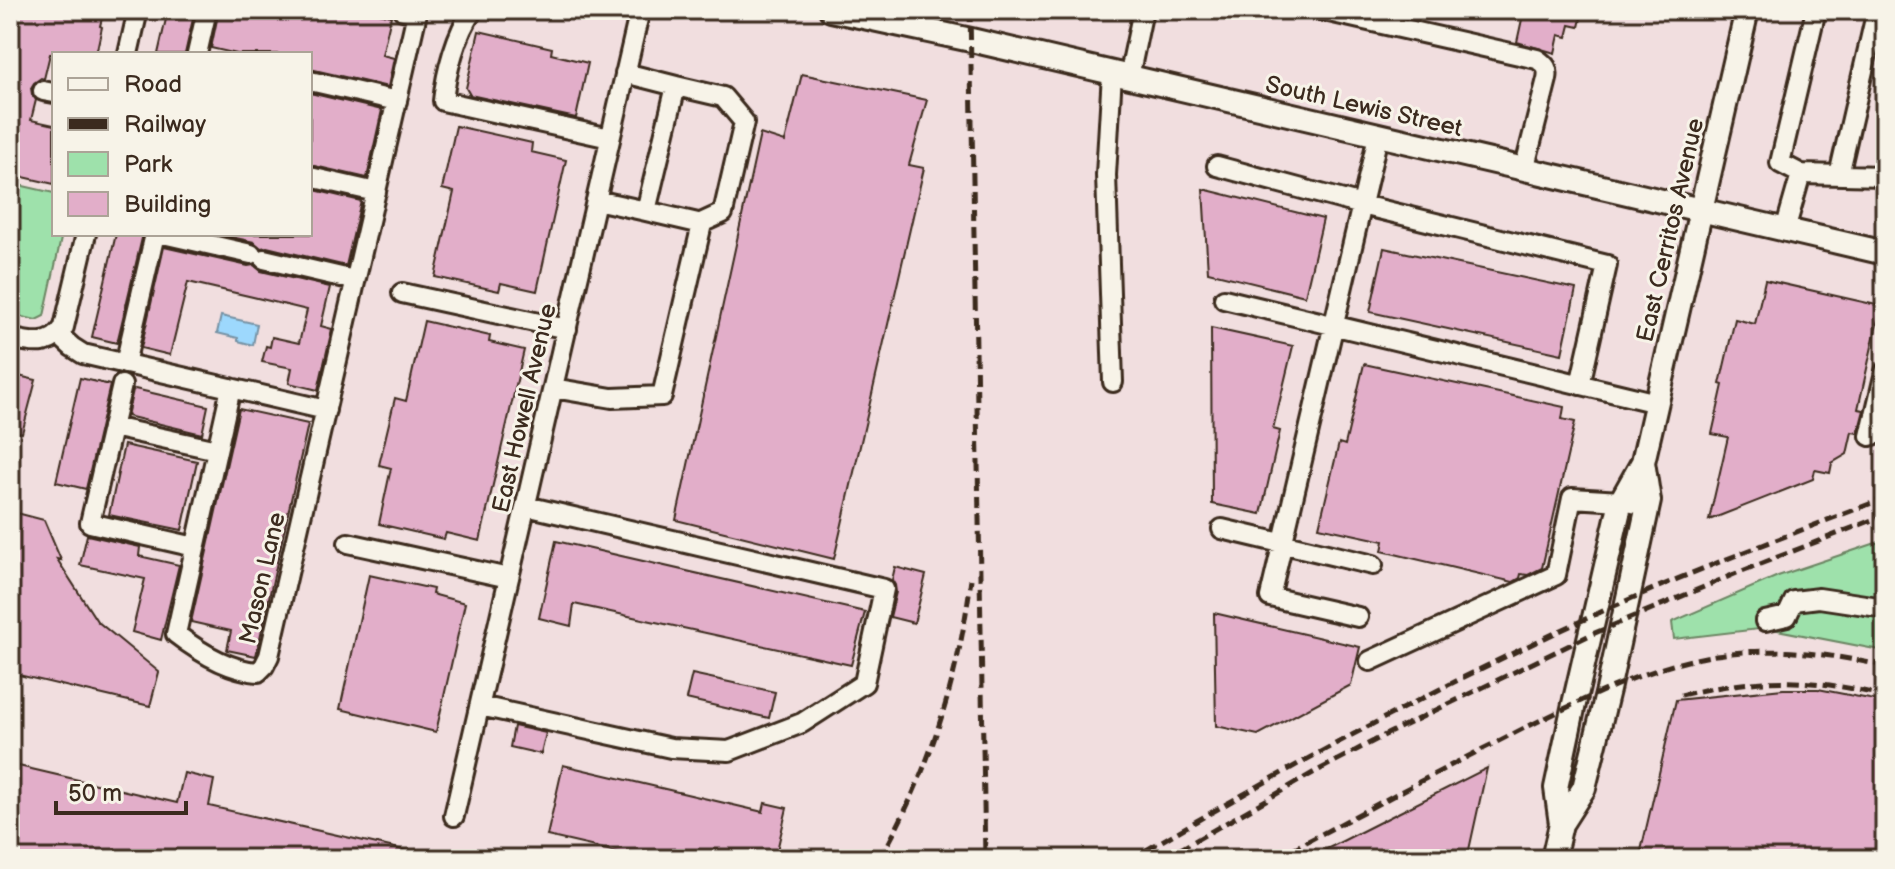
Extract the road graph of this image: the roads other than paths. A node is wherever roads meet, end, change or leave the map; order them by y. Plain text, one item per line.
1 (138, 10) edge
2 (207, 10) edge
3 (403, 10) edge
4 (473, 10) edge
5 (640, 10) edge
6 (831, 10) edge
7 (1143, 10) edge
8 (1320, 10) edge
9 (1747, 10) edge
10 (1816, 10) edge
11 (1877, 10) edge
12 (128, 52) edge
13 (197, 52) edge
14 (625, 73) junction
15 (1120, 75) junction
16 (312, 81) edge
17 (676, 86) junction
18 (397, 101) junction
19 (1378, 136) junction
20 (610, 138) junction
21 (1217, 166) dead end
22 (1524, 170) junction
23 (1885, 171) edge
24 (1801, 174) junction
25 (1839, 175) junction
26 (312, 177) edge
27 (376, 192) junction
28 (596, 200) junction
29 (1362, 205) junction
30 (646, 211) junction
31 (1701, 211) junction
32 (699, 224) junction
33 (1785, 230) junction
34 (86, 236) edge
35 (155, 236) edge
36 (172, 236) edge
37 (1885, 253) edge
38 (354, 280) junction
39 (402, 293) dead end
40 (1224, 299) dead end
41 (1334, 325) junction
42 (567, 329) junction
43 (10, 338) edge
44 (54, 338) junction
45 (125, 364) junction
46 (1885, 372) edge
47 (1113, 382) dead end
48 (122, 385) dead end
49 (1580, 385) junction
50 (231, 388) junction
51 (553, 388) junction
52 (1657, 403) junction
53 (326, 410) junction
54 (112, 427) junction
55 (1885, 431) edge
56 (217, 450) junction
57 (1643, 462) junction
58 (1621, 501) junction
59 (526, 506) junction
60 (1648, 506) junction
61 (1222, 529) dead end
62 (348, 543) dead end
63 (1283, 544) junction
64 (195, 547) junction
65 (1373, 565) dead end
66 (509, 578) junction
67 (1885, 608) edge
68 (1358, 617) dead end
69 (1765, 621) dead end
70 (1370, 661) dead end
71 (480, 706) junction
72 (454, 816) dead end
73 (1561, 824) junction
74 (1553, 859) edge

1 - 12 street
2 - 13 street
3 - 18 street, Mason Lane
4 - 20 street
5 - 14 street, East Howell Avenue
6 - 15 main road, South Lewis Street
7 - 15 street
8 - 22 street
9 - 31 main road, East Cerritos Avenue
10 - 24 street
11 - 25 street
14 - 17 street
14 - 20 street, East Howell Avenue
15 - 19 main road, South Lewis Street
15 - 47 street
16 - 18 street
17 - 30 street
17 - 32 street
18 - 27 street, Mason Lane
19 - 22 main road, South Lewis Street
19 - 29 street
20 - 28 street, East Howell Avenue
21 - 29 street
22 - 31 main road, South Lewis Street
23 - 25 street
24 - 25 street
24 - 33 street
26 - 27 street
27 - 38 street, Mason Lane
28 - 30 street
28 - 42 street, East Howell Avenue
29 - 41 street
29 - 49 street
30 - 32 street
31 - 33 main road, South Lewis Street
31 - 52 main road, East Cerritos Avenue
32 - 51 street
33 - 37 main road, South Lewis Street
34 - 44 street
35 - 45 street
36 - 38 street
38 - 53 street, Mason Lane
39 - 42 street
40 - 41 street
41 - 49 street
41 - 63 street
42 - 51 street, East Howell Avenue
43 - 44 street
44 - 45 street
45 - 50 street
46 - 55 street
48 - 54 street
49 - 52 street
50 - 53 street
50 - 56 street, Mason Lane
51 - 59 street, East Howell Avenue
52 - 57 main road, East Cerritos Avenue
53 - 64 street, Mason Lane
54 - 56 street
54 - 64 street
56 - 64 street, Mason Lane
57 - 58 main road, East Cerritos Avenue
57 - 60 main road, East Cerritos Avenue
58 - 60 street
58 - 70 street
58 - 73 main road, East Cerritos Avenue
59 - 66 street, East Howell Avenue
59 - 71 street
60 - 73 main road, East Cerritos Avenue
61 - 63 street
62 - 66 street
63 - 65 street
63 - 68 street
66 - 71 street, East Howell Avenue
67 - 69 street
71 - 72 street, East Howell Avenue
73 - 74 main road, East Cerritos Avenue

